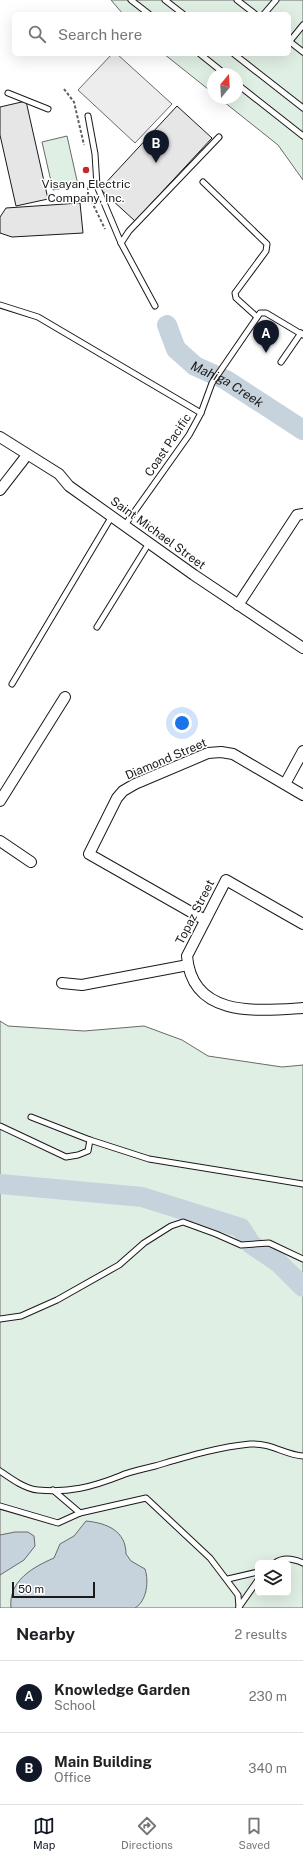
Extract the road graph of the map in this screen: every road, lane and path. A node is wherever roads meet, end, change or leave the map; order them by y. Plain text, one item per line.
1 (131, 0) edge
2 (165, 0) edge
3 (237, 0) edge
4 (276, 0) edge
5 (146, 12) edge
6 (180, 12) edge
7 (252, 12) edge
8 (266, 12) edge
9 (303, 25) edge
10 (291, 39) edge
11 (291, 43) edge
12 (303, 52) edge
13 (202, 56) edge
14 (237, 56) edge
15 (218, 68) edge
16 (243, 89) edge
17 (8, 93) dead end
18 (48, 108) dead end
19 (303, 108) edge
20 (88, 116) dead end
21 (303, 136) edge
22 (219, 137) dead end
23 (203, 182) dead end
24 (121, 243) junction
25 (0, 305) edge
26 (155, 306) dead end
27 (257, 317) junction
28 (302, 334) edge
29 (281, 362) dead end
30 (201, 413) junction
31 (0, 437) edge
32 (24, 460) dead end
33 (0, 490) edge
34 (303, 514) edge
35 (112, 516) junction
36 (125, 525) junction
37 (149, 542) junction
38 (238, 605) junction
39 (97, 627) dead end
40 (303, 648) edge
41 (12, 684) dead end
42 (65, 697) dead end
43 (303, 751) edge
44 (285, 784) junction
45 (303, 795) edge
46 (0, 801) edge
47 (0, 841) edge
48 (30, 862) dead end
49 (205, 920) junction
50 (303, 924) edge
51 (188, 965) junction
52 (62, 983) dead end
53 (303, 1008) edge
54 (31, 1117) dead end
55 (0, 1126) edge
56 (90, 1140) junction
57 (303, 1184) edge
58 (303, 1259) edge
59 (0, 1319) edge
60 (303, 1456) edge
61 (0, 1471) edge
62 (53, 1490) junction
63 (0, 1506) edge
64 (80, 1513) junction
65 (279, 1560) edge
66 (303, 1563) edge
67 (255, 1573) edge
68 (228, 1579) junction
69 (255, 1584) edge
70 (238, 1608) edge

1 - 5 lane
2 - 6 lane
3 - 7 lane
4 - 8 lane
9 - 10 lane
11 - 12 lane
13 - 15 lane
14 - 19 lane
16 - 21 lane
17 - 18 lane
20 - 24 lane
22 - 24 lane
23 - 27 lane
24 - 26 lane
25 - 30 lane
27 - 28 lane
27 - 30 lane, Coast Pacific
28 - 29 lane
30 - 36 lane, Coast Pacific
31 - 35 street, Saint Michael Street
32 - 33 street
34 - 38 street
35 - 36 street, Saint Michael Street
35 - 41 lane
36 - 37 street, Saint Michael Street
37 - 38 street, Saint Michael Street
37 - 39 lane
38 - 40 street, Saint Michael Street
42 - 46 street
43 - 44 street
44 - 45 street, Diamond Street
44 - 49 street, Diamond Street
47 - 48 street
49 - 50 street, Topaz Street
49 - 51 street, Topaz Street
51 - 52 street
51 - 53 street
54 - 56 lane
55 - 56 lane
56 - 57 lane
58 - 59 lane
60 - 62 lane
61 - 62 lane
62 - 64 lane
63 - 64 lane
64 - 68 lane
65 - 66 lane
67 - 68 lane
68 - 70 lane
69 - 70 lane

